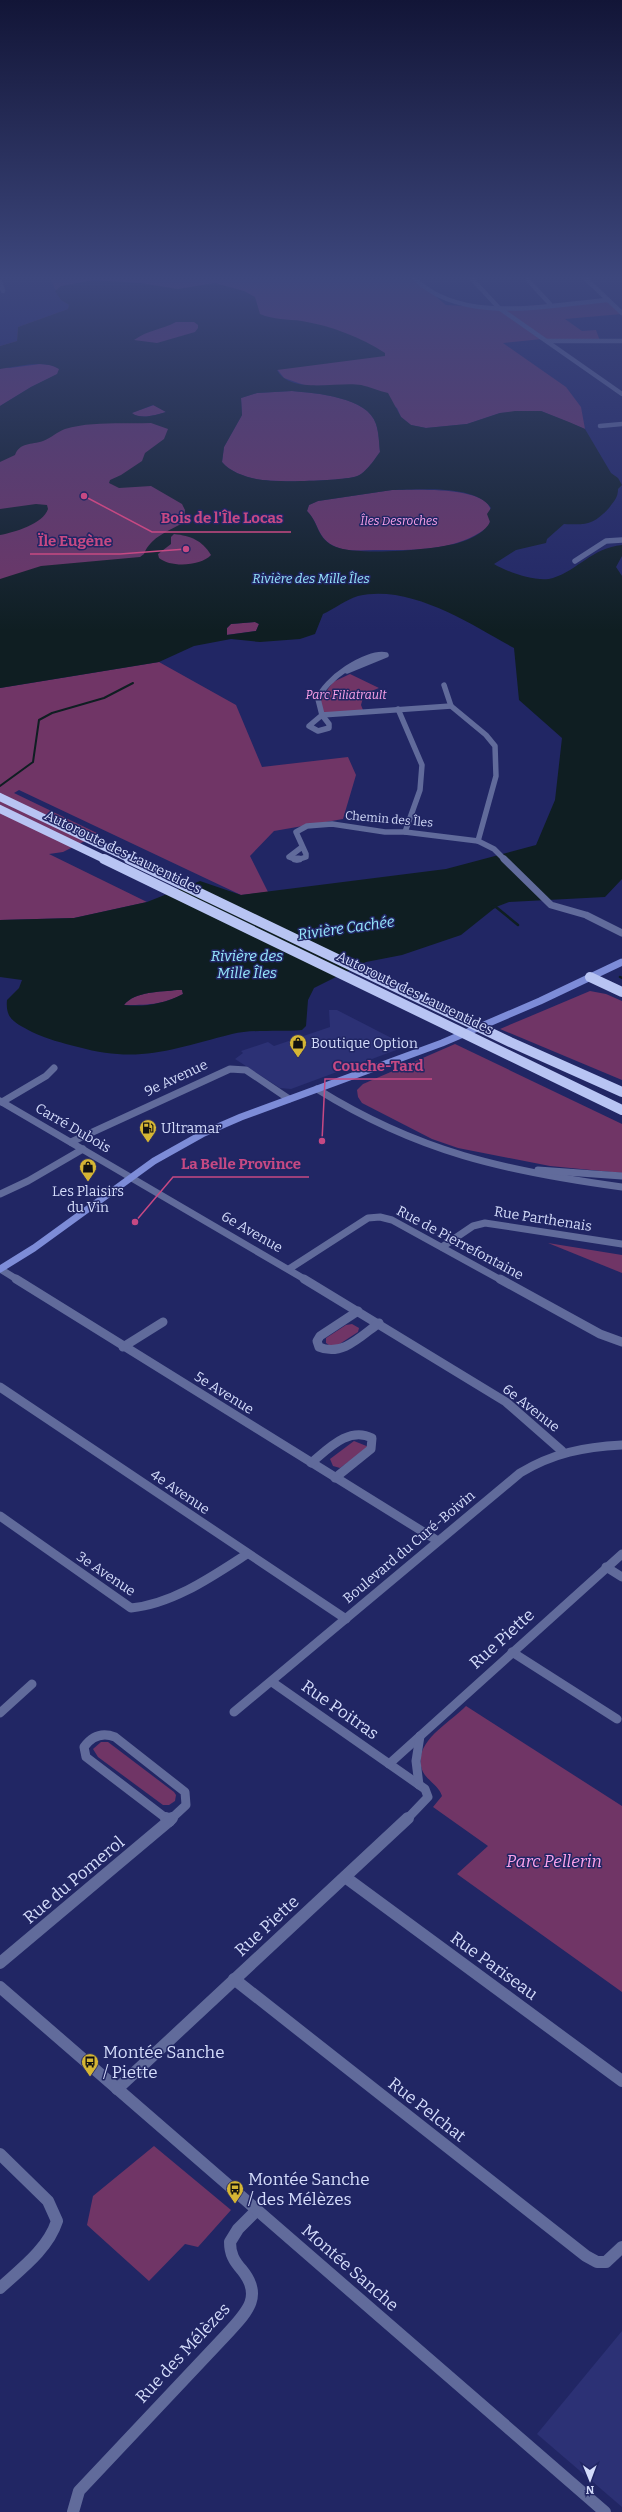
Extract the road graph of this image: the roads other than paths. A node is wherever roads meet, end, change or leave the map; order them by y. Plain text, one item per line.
1 (622, 424) edge
2 (600, 426) dead end
3 (622, 540) edge
4 (576, 561) dead end
5 (347, 671) junction
6 (444, 685) dead end
7 (451, 706) junction
8 (398, 710) junction
9 (0, 797) edge
10 (0, 809) edge
11 (406, 832) junction
12 (478, 841) junction
13 (302, 847) dead end
14 (622, 933) edge
15 (622, 962) edge
16 (590, 977) junction
17 (622, 992) edge
18 (54, 1068) dead end
19 (317, 1089) junction
20 (622, 1092) edge
21 (289, 1099) junction
22 (1, 1102) edge
23 (622, 1110) edge
24 (71, 1142) junction
25 (83, 1149) junction
26 (511, 1168) junction
27 (622, 1176) edge
28 (132, 1177) junction
29 (622, 1187) edge
30 (0, 1194) edge
31 (622, 1244) edge
32 (442, 1247) junction
33 (0, 1269) edge
34 (289, 1269) junction
35 (358, 1311) junction
36 (163, 1322) dead end
37 (379, 1323) junction
38 (622, 1342) edge
39 (123, 1347) junction
40 (0, 1387) edge
41 (622, 1445) edge
42 (562, 1451) junction
43 (311, 1463) junction
44 (335, 1478) junction
45 (0, 1516) edge
46 (438, 1542) junction
47 (248, 1554) junction
48 (622, 1554) edge
49 (606, 1567) junction
50 (622, 1577) edge
51 (346, 1619) junction
52 (512, 1652) junction
53 (272, 1682) junction
54 (32, 1684) dead end
55 (234, 1712) dead end
56 (0, 1713) edge
57 (617, 1719) dead end
58 (420, 1736) junction
59 (389, 1764) junction
60 (419, 1785) junction
61 (168, 1821) junction
62 (345, 1877) junction
63 (0, 1963) edge
64 (234, 1979) junction
65 (0, 1987) edge
66 (622, 2082) edge
67 (117, 2088) junction
68 (0, 2154) edge
69 (257, 2210) junction
70 (622, 2247) edge
71 (0, 2288) edge
72 (73, 2512) edge
73 (604, 2512) edge

1 - 2 street
3 - 4 street
5 - 5 street
5 - 8 street
6 - 7 street
7 - 8 street
7 - 12 street
8 - 11 street
9 - 20 highway, Autoroute des Laurentides
10 - 23 highway, Autoroute des Laurentides
11 - 12 street, Chemin des Îles
11 - 13 street, Chemin des Îles
12 - 14 street, Chemin des Îles
15 - 16 main road
16 - 17 highway
16 - 19 main road
18 - 22 street, Carré Dubois
19 - 21 main road
19 - 26 street
21 - 24 street, 9e Avenue
21 - 28 main road
22 - 24 street, Carré Dubois
24 - 25 street, Carré Dubois
25 - 28 street, Carré Dubois
25 - 30 street
26 - 27 street
26 - 29 street
28 - 33 main road
28 - 34 street, 6e Avenue
31 - 32 street, Rue Parthenais
32 - 34 street, Rue de Pierrefontaine
32 - 38 street, Rue de Pierrefontaine
33 - 39 street, 5e Avenue
34 - 35 street, 6e Avenue
35 - 37 street, 6e Avenue
35 - 37 street
36 - 39 street
37 - 42 street, 6e Avenue
39 - 43 street, 5e Avenue
40 - 47 street, 4e Avenue
41 - 42 street, Boulevard du Curé-Boivin
42 - 46 street, Boulevard du Curé-Boivin
43 - 44 street, 5e Avenue
43 - 44 street
44 - 46 street, 5e Avenue
45 - 47 street, 3e Avenue
46 - 51 street, Boulevard du Curé-Boivin
47 - 51 street, 4e Avenue
48 - 49 street, Rue Piette
49 - 50 street
49 - 52 street, Rue Piette
51 - 53 street, Boulevard du Curé-Boivin
52 - 57 street
52 - 58 street, Rue Piette
53 - 55 street, Boulevard du Curé-Boivin
53 - 59 street, Rue Poitras
54 - 56 street
58 - 59 street, Rue Piette
58 - 60 street, Rue Piette
59 - 60 street
60 - 62 street, Rue Piette
61 - 61 street, Rue du Pomerol
61 - 63 street, Rue du Pomerol
62 - 64 street, Rue Piette
62 - 66 street, Rue Pariseau
64 - 67 street, Rue Piette
64 - 70 street, Rue Pelchat
65 - 67 street, Montée Sanche
67 - 69 street, Montée Sanche
68 - 71 street
69 - 72 street, Rue des Mélèzes
69 - 73 street, Montée Sanche

